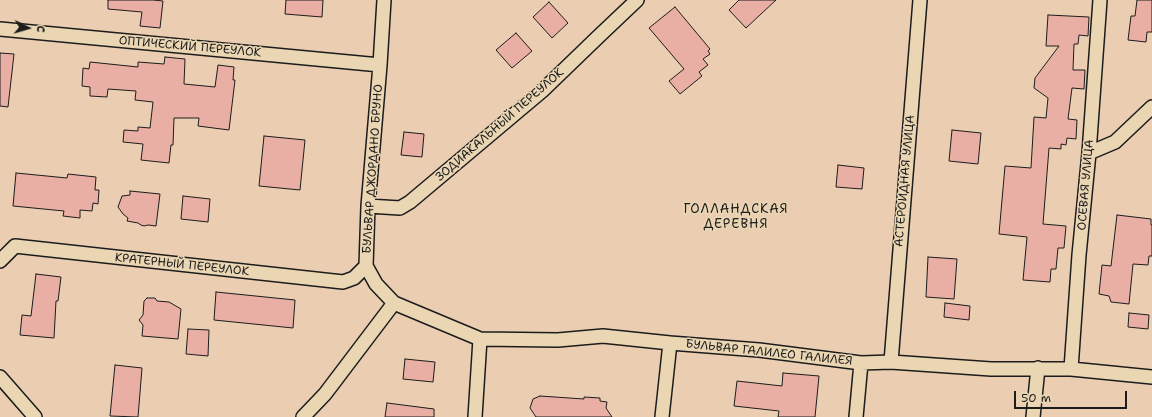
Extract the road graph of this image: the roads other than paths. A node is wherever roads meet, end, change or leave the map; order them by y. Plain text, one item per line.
1 (384, 0) edge
2 (637, 0) edge
3 (920, 0) edge
4 (1100, 0) edge
5 (0, 29) edge
6 (380, 65) junction
7 (1152, 107) edge
8 (1089, 153) junction
9 (368, 206) junction
10 (0, 261) edge
11 (366, 266) junction
12 (394, 303) junction
13 (480, 339) junction
14 (670, 343) junction
15 (891, 362) junction
16 (861, 363) junction
17 (1038, 368) junction
18 (1071, 369) junction
19 (0, 377) edge
20 (1152, 377) edge
21 (35, 417) edge
22 (303, 417) edge
23 (475, 417) edge
24 (662, 417) edge
25 (856, 417) edge
26 (1034, 417) edge

1 - 6 street, БУЛЬВАР ДЖОРДАНО БРУНО
2 - 9 street, ЗОДИАКАЛЬНЫЙ ПЕРЕУЛОК
3 - 15 street, АСТЕРОИДНАЯ УЛИЦА
4 - 8 street, ОСЕВАЯ УЛИЦА
5 - 6 street, ОПТИЧЕСКИЙ ПЕРЕУЛОК
6 - 9 street, БУЛЬВАР ДЖОРДАНО БРУНО
7 - 8 street
8 - 18 street, ОСЕВАЯ УЛИЦА
9 - 11 street, БУЛЬВАР ДЖОРДАНО БРУНО
10 - 11 street, КРАТЕРНЫЙ ПЕРЕУЛОК
11 - 12 street, БУЛЬВАР ДЖОРДАНО БРУНО
12 - 13 street, БУЛЬВАР ГАЛИЛЕО ГАЛИЛЕЯ
12 - 22 street
13 - 14 street, БУЛЬВАР ГАЛИЛЕО ГАЛИЛЕЯ
13 - 23 street
14 - 16 street, БУЛЬВАР ГАЛИЛЕО ГАЛИЛЕЯ
14 - 24 street
15 - 16 street, БУЛЬВАР ГАЛИЛЕО ГАЛИЛЕЯ
15 - 17 street, БУЛЬВАР ГАЛИЛЕО ГАЛИЛЕЯ
16 - 25 street
17 - 18 street, БУЛЬВАР ГАЛИЛЕО ГАЛИЛЕЯ
17 - 26 street
18 - 20 street, БУЛЬВАР ГАЛИЛЕО ГАЛИЛЕЯ
19 - 21 street

